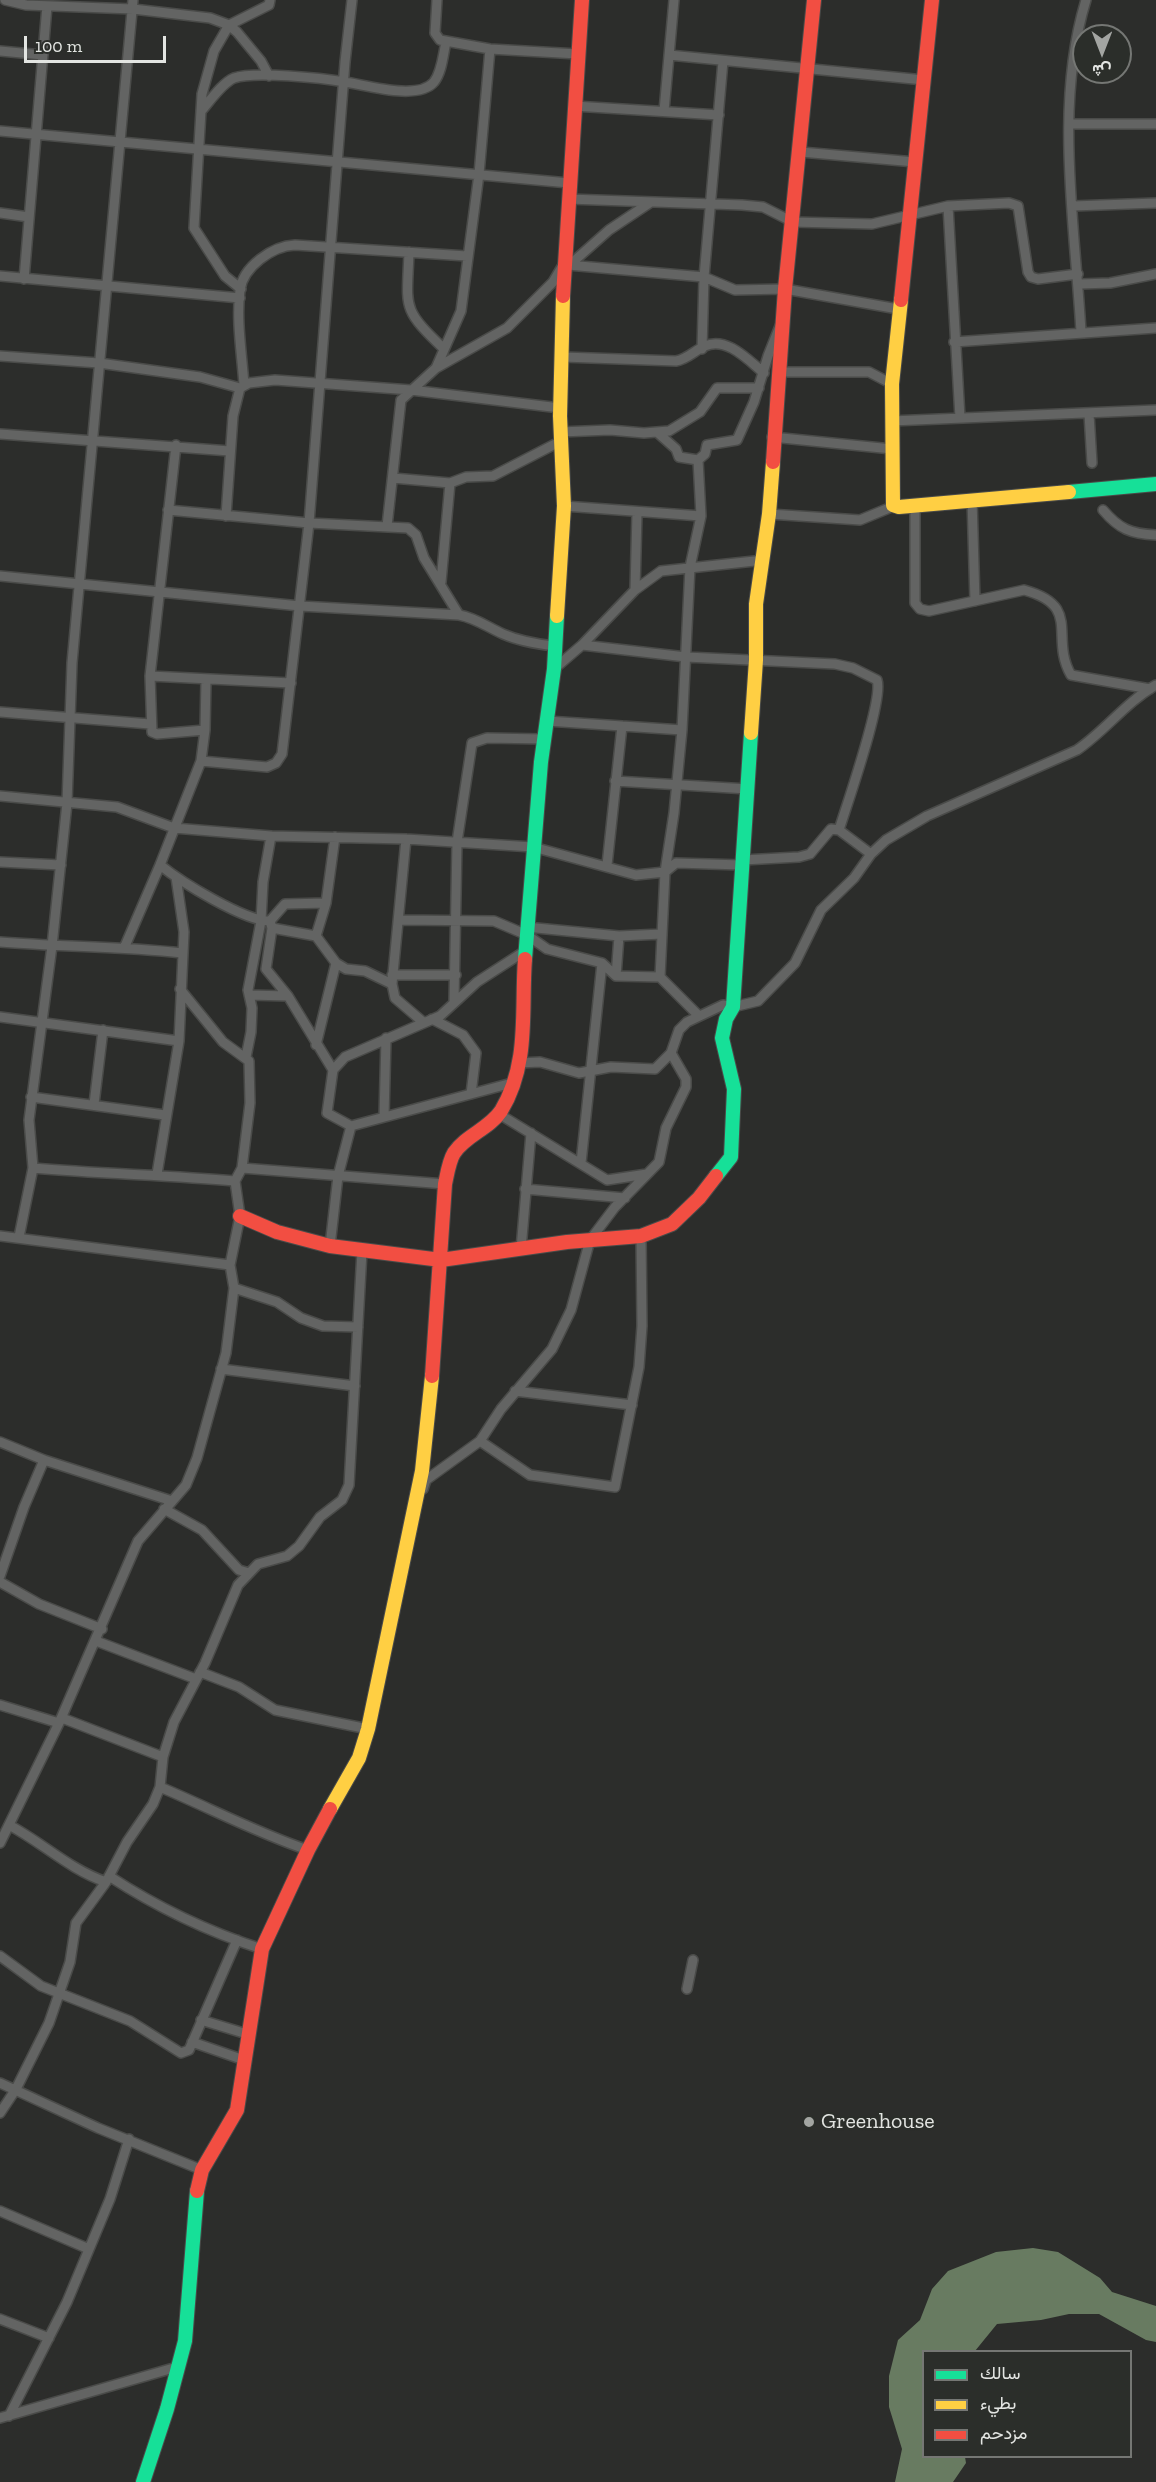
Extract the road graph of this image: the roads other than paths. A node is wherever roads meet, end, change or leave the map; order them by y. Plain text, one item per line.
1 (5, 0) edge
2 (270, 0) edge
3 (352, 0) edge
4 (437, 0) edge
5 (582, 0) edge
6 (674, 0) edge
7 (814, 0) edge
8 (932, 0) edge
9 (1086, 0) edge
10 (132, 4) edge
11 (47, 6) junction
12 (229, 26) junction
13 (446, 42) junction
14 (490, 49) junction
15 (0, 51) edge
16 (578, 54) junction
17 (43, 55) junction
18 (669, 55) junction
19 (723, 61) junction
20 (808, 69) junction
21 (269, 76) junction
22 (924, 80) junction
23 (345, 82) junction
24 (574, 106) junction
25 (201, 111) junction
26 (664, 111) junction
27 (719, 115) junction
28 (1070, 124) junction
29 (1156, 124) edge
30 (0, 131) edge
31 (37, 135) junction
32 (120, 142) junction
33 (200, 150) junction
34 (801, 152) junction
35 (337, 161) junction
36 (915, 162) junction
37 (478, 174) junction
38 (569, 183) junction
39 (568, 199) junction
40 (651, 202) junction
41 (1156, 203) edge
42 (711, 204) junction
43 (948, 206) junction
44 (1073, 206) junction
45 (0, 213) edge
46 (910, 213) junction
47 (29, 217) junction
48 (792, 222) junction
49 (330, 248) junction
50 (409, 252) junction
51 (467, 256) junction
52 (563, 265) junction
53 (1078, 274) junction
54 (1156, 274) edge
55 (0, 276) edge
56 (704, 277) junction
57 (24, 279) junction
58 (1080, 284) junction
59 (106, 286) junction
60 (785, 289) junction
61 (240, 294) junction
62 (898, 309) junction
63 (784, 320) junction
64 (1156, 328) edge
65 (1081, 332) junction
66 (954, 342) junction
67 (443, 348) junction
68 (702, 349) junction
69 (0, 356) edge
70 (563, 357) junction
71 (99, 363) junction
72 (436, 368) junction
73 (778, 372) junction
74 (764, 373) junction
75 (892, 384) junction
76 (319, 385) junction
77 (242, 386) junction
78 (759, 388) junction
79 (411, 390) junction
80 (560, 408) junction
81 (1156, 410) edge
82 (1089, 414) junction
83 (960, 418) junction
84 (891, 421) junction
85 (658, 433) junction
86 (0, 434) edge
87 (561, 436) junction
88 (772, 437) junction
89 (92, 439) junction
90 (176, 446) junction
91 (892, 449) junction
92 (230, 451) junction
93 (698, 460) junction
94 (1092, 463) dead end
95 (393, 478) junction
96 (450, 483) junction
97 (1156, 484) edge
98 (972, 499) junction
99 (564, 506) junction
100 (894, 506) junction
101 (915, 506) junction
102 (168, 510) junction
103 (1103, 510) dead end
104 (637, 513) junction
105 (769, 514) junction
106 (226, 516) junction
107 (701, 516) junction
108 (309, 523) junction
109 (387, 525) junction
110 (1156, 535) edge
111 (764, 560) junction
112 (690, 567) junction
113 (0, 576) edge
114 (441, 582) junction
115 (79, 584) junction
116 (635, 590) junction
117 (160, 592) junction
118 (975, 602) junction
119 (300, 606) junction
120 (459, 615) junction
121 (582, 645) junction
122 (554, 646) junction
123 (686, 657) junction
124 (756, 660) junction
125 (554, 669) junction
126 (150, 676) junction
127 (206, 680) junction
128 (291, 683) junction
129 (1153, 687) edge
130 (0, 712) edge
131 (70, 716) junction
132 (547, 721) junction
133 (150, 724) junction
134 (622, 726) junction
135 (205, 729) junction
136 (682, 730) junction
137 (544, 740) junction
138 (201, 761) junction
139 (615, 781) junction
140 (677, 785) junction
141 (748, 789) junction
142 (0, 795) edge
143 (67, 803) junction
144 (174, 828) junction
145 (839, 830) junction
146 (271, 836) junction
147 (335, 837) junction
148 (406, 838) junction
149 (458, 842) junction
150 (533, 847) junction
151 (871, 854) junction
152 (0, 862) edge
153 (743, 862) junction
154 (61, 865) junction
155 (160, 865) junction
156 (607, 865) junction
157 (665, 872) junction
158 (176, 877) junction
159 (327, 903) junction
160 (456, 919) junction
161 (399, 920) junction
162 (268, 923) junction
163 (526, 931) junction
164 (662, 934) junction
165 (316, 936) junction
166 (619, 936) junction
167 (0, 942) edge
168 (52, 946) junction
169 (124, 946) junction
170 (525, 951) junction
171 (182, 953) junction
172 (336, 963) junction
173 (602, 963) junction
174 (252, 966) junction
175 (266, 969) junction
176 (456, 975) junction
177 (616, 976) junction
178 (660, 977) junction
179 (392, 980) junction
180 (180, 989) junction
181 (249, 995) junction
182 (288, 996) junction
183 (454, 1001) junction
184 (733, 1007) junction
185 (699, 1016) junction
186 (0, 1017) edge
187 (427, 1021) junction
188 (42, 1022) junction
189 (103, 1030) junction
190 (386, 1038) junction
191 (179, 1041) junction
192 (316, 1045) junction
193 (671, 1053) junction
194 (246, 1057) junction
195 (519, 1063) junction
196 (333, 1070) junction
197 (590, 1072) junction
198 (512, 1083) junction
199 (471, 1094) junction
200 (31, 1097) junction
201 (94, 1104) junction
202 (499, 1114) junction
203 (165, 1115) junction
204 (384, 1117) junction
205 (351, 1126) junction
206 (531, 1133) junction
207 (581, 1163) junction
208 (33, 1168) junction
209 (242, 1168) junction
210 (157, 1174) junction
211 (647, 1174) junction
212 (338, 1176) junction
213 (236, 1181) junction
214 (445, 1184) junction
215 (525, 1189) junction
216 (625, 1198) junction
217 (240, 1216) junction
218 (0, 1236) edge
219 (641, 1236) junction
220 (19, 1237) junction
221 (590, 1240) junction
222 (330, 1246) junction
223 (521, 1249) junction
224 (362, 1251) junction
225 (441, 1260) junction
226 (230, 1265) junction
227 (234, 1288) junction
228 (358, 1327) junction
229 (221, 1368) junction
230 (355, 1386) junction
231 (515, 1391) junction
232 (632, 1405) junction
233 (480, 1441) junction
234 (0, 1442) edge
235 (44, 1460) junction
236 (172, 1502) junction
237 (415, 1508) junction
238 (164, 1509) junction
239 (249, 1573) junction
240 (0, 1576) edge
241 (0, 1582) edge
242 (102, 1629) junction
243 (96, 1641) junction
244 (198, 1675) junction
245 (0, 1705) edge
246 (60, 1721) junction
247 (368, 1729) junction
248 (163, 1757) junction
249 (160, 1787) junction
250 (9, 1825) junction
251 (0, 1843) edge
252 (308, 1850) junction
253 (107, 1879) junction
254 (237, 1940) junction
255 (262, 1949) junction
256 (0, 1956) edge
257 (693, 1960) dead end
258 (687, 1989) dead end
259 (60, 1994) junction
260 (201, 2020) junction
261 (247, 2034) junction
262 (192, 2042) junction
263 (244, 2060) junction
264 (0, 2083) edge
265 (16, 2089) junction
266 (0, 2113) edge
267 (129, 2139) junction
268 (202, 2170) junction
269 (0, 2211) edge
270 (89, 2248) junction
271 (0, 2319) edge
272 (49, 2338) junction
273 (177, 2367) junction
274 (4, 2417) edge
275 (143, 2482) edge

1 - 11 street
2 - 12 street
3 - 23 street
4 - 13 street
5 - 16 street
6 - 18 street
7 - 20 street
8 - 22 street
9 - 28 street
10 - 11 street
10 - 12 street
10 - 32 street
11 - 17 street
12 - 21 street
12 - 25 street
13 - 14 street
13 - 23 street
14 - 16 street
14 - 37 street
15 - 17 street
16 - 24 street
17 - 31 street
18 - 19 street
18 - 26 street
19 - 20 street
19 - 27 street
20 - 22 street
20 - 34 street
21 - 23 street
21 - 25 street
22 - 36 street
23 - 35 street
24 - 26 street
24 - 38 street
25 - 33 street
26 - 27 street
27 - 42 street
28 - 29 street
28 - 44 street
30 - 31 street
31 - 32 street
31 - 47 street
32 - 33 street
32 - 59 street
33 - 35 street
33 - 61 street
34 - 36 street
34 - 48 street
35 - 37 street
35 - 49 street
36 - 46 street
37 - 38 street
37 - 51 street
38 - 39 street
39 - 40 street
39 - 52 street
40 - 42 street
40 - 52 street
41 - 44 street
42 - 48 street
42 - 56 street
43 - 46 street
43 - 53 street
43 - 66 street
44 - 53 street
45 - 47 street
46 - 48 street
46 - 62 street
47 - 57 street
48 - 60 street
49 - 50 street
49 - 61 street
49 - 76 street
50 - 51 street
50 - 67 street
51 - 67 street
52 - 56 street
52 - 70 street
52 - 72 street
53 - 58 street
54 - 58 street
55 - 57 street
56 - 60 street
56 - 68 street
57 - 59 street
58 - 65 street
59 - 61 street
59 - 71 street
60 - 62 street
60 - 63 street
61 - 77 street
62 - 75 street
63 - 73 street
63 - 74 street
64 - 65 street
65 - 66 street
66 - 83 street
67 - 72 street
68 - 70 street
68 - 74 street
69 - 71 street
70 - 80 street
71 - 77 street
71 - 89 street
72 - 79 street
73 - 75 street
73 - 88 street
74 - 78 street
75 - 84 street
76 - 77 street
76 - 79 street
76 - 108 street
77 - 92 street
78 - 85 street
78 - 93 street
79 - 80 street
79 - 95 street
80 - 87 street
81 - 82 street
82 - 83 street
82 - 94 street
83 - 84 street
84 - 91 street
85 - 87 street
85 - 93 street
86 - 89 street
87 - 96 street
87 - 99 street
88 - 91 street
88 - 105 street
89 - 90 street
89 - 115 street
90 - 92 street
90 - 102 street
91 - 100 street
92 - 106 street
93 - 107 street
95 - 96 street
95 - 109 street
96 - 114 street
97 - 98 street
98 - 101 street
98 - 118 street
99 - 104 street
99 - 122 street
100 - 101 street
100 - 105 street
101 - 118 street
102 - 106 street
102 - 117 street
103 - 110 street
104 - 107 street
104 - 116 street
105 - 111 street
106 - 108 street
107 - 112 street
108 - 109 street
108 - 119 street
109 - 114 street
111 - 112 street
111 - 124 street
112 - 116 street
112 - 123 street
113 - 115 street
114 - 120 street
115 - 117 street
115 - 131 street
116 - 121 street
117 - 119 street
117 - 126 street
118 - 129 street
119 - 120 street
119 - 128 street
120 - 122 street
121 - 123 street
121 - 125 street
122 - 125 street
123 - 124 street
123 - 136 street
124 - 141 street
124 - 145 street
125 - 132 street
126 - 127 street
126 - 133 street
127 - 128 street
127 - 135 street
128 - 138 street
129 - 151 street
130 - 131 street
131 - 133 street
131 - 143 street
132 - 134 street
132 - 137 street
133 - 135 street
134 - 136 street
134 - 139 street
135 - 138 street
136 - 140 street
137 - 149 street
137 - 150 street
138 - 144 street
139 - 140 street
139 - 156 street
140 - 141 street
140 - 157 street
141 - 153 street
142 - 143 street
143 - 144 street
143 - 154 street
144 - 146 street
144 - 155 street
145 - 151 street
145 - 153 street
146 - 147 street
146 - 162 street
147 - 148 street
147 - 159 street
148 - 149 street
148 - 161 street
149 - 150 street
149 - 160 street
150 - 156 street
150 - 163 street
151 - 184 street
152 - 154 street
153 - 157 street
153 - 184 street
154 - 168 street
155 - 158 street
155 - 169 street
156 - 157 street
157 - 164 street
158 - 162 street
158 - 171 street
159 - 162 street
159 - 165 street
160 - 161 street
160 - 163 street
160 - 176 street
161 - 179 street
162 - 165 street
162 - 174 street
162 - 175 street
163 - 166 street
163 - 170 street
163 - 173 street
164 - 166 street
164 - 178 street
165 - 172 street
166 - 177 street
167 - 168 street
168 - 169 street
168 - 188 street
169 - 171 street
170 - 183 street
170 - 195 street
171 - 180 street
172 - 179 street
172 - 192 street
173 - 177 street
173 - 197 street
174 - 175 street
174 - 181 street
175 - 182 street
176 - 179 street
176 - 183 street
177 - 178 street
178 - 185 street
179 - 187 street
180 - 191 street
180 - 194 street
181 - 182 street
181 - 194 street
182 - 192 street
183 - 187 street
184 - 185 street
184 - 219 street
185 - 193 street
186 - 188 street
187 - 190 street
187 - 199 street
188 - 189 street
188 - 200 street
189 - 191 street
189 - 201 street
190 - 196 street
190 - 204 street
191 - 203 street
192 - 196 street
193 - 197 street
193 - 211 street
194 - 209 street
195 - 197 street
195 - 198 street
196 - 205 street
197 - 207 street
198 - 199 street
198 - 202 street
199 - 204 street
200 - 201 street
200 - 208 street
201 - 203 street
202 - 206 street
202 - 214 street
203 - 210 street
204 - 205 street
205 - 212 street
206 - 207 street
206 - 215 street
207 - 211 street
208 - 210 street
208 - 220 street
209 - 212 street
209 - 213 street
210 - 213 street
211 - 216 street
212 - 214 street
212 - 222 street
213 - 217 street
214 - 225 street
215 - 216 street
215 - 223 street
216 - 221 street
217 - 222 street
217 - 226 street
218 - 220 street
219 - 221 street
219 - 232 street
220 - 226 street
221 - 223 street
221 - 231 street
222 - 224 street
223 - 225 street
224 - 225 street
224 - 228 street
225 - 237 street
226 - 227 street
227 - 228 street
227 - 229 street
228 - 230 street
229 - 230 street
229 - 236 street
230 - 239 street
231 - 232 street
231 - 233 street
232 - 233 street
233 - 237 street
234 - 235 street
235 - 236 street
235 - 240 street
236 - 238 street
237 - 247 street
238 - 239 street
238 - 242 street
239 - 244 street
241 - 242 street
242 - 243 street
243 - 244 street
243 - 246 street
244 - 247 street
244 - 248 street
245 - 246 street
246 - 248 street
246 - 250 street
247 - 252 street
248 - 249 street
249 - 252 street
249 - 253 street
250 - 251 street
250 - 253 street
252 - 255 street
253 - 254 street
253 - 259 street
254 - 255 street
254 - 260 street
255 - 261 street
256 - 259 street
257 - 258 street
259 - 262 street
259 - 265 street
260 - 261 street
260 - 262 street
261 - 263 street
262 - 263 street
263 - 268 street
264 - 265 street
265 - 266 street
265 - 267 street
267 - 268 street
267 - 270 street
268 - 273 street
269 - 270 street
270 - 272 street
271 - 272 street
272 - 274 street
273 - 274 street
273 - 275 street

